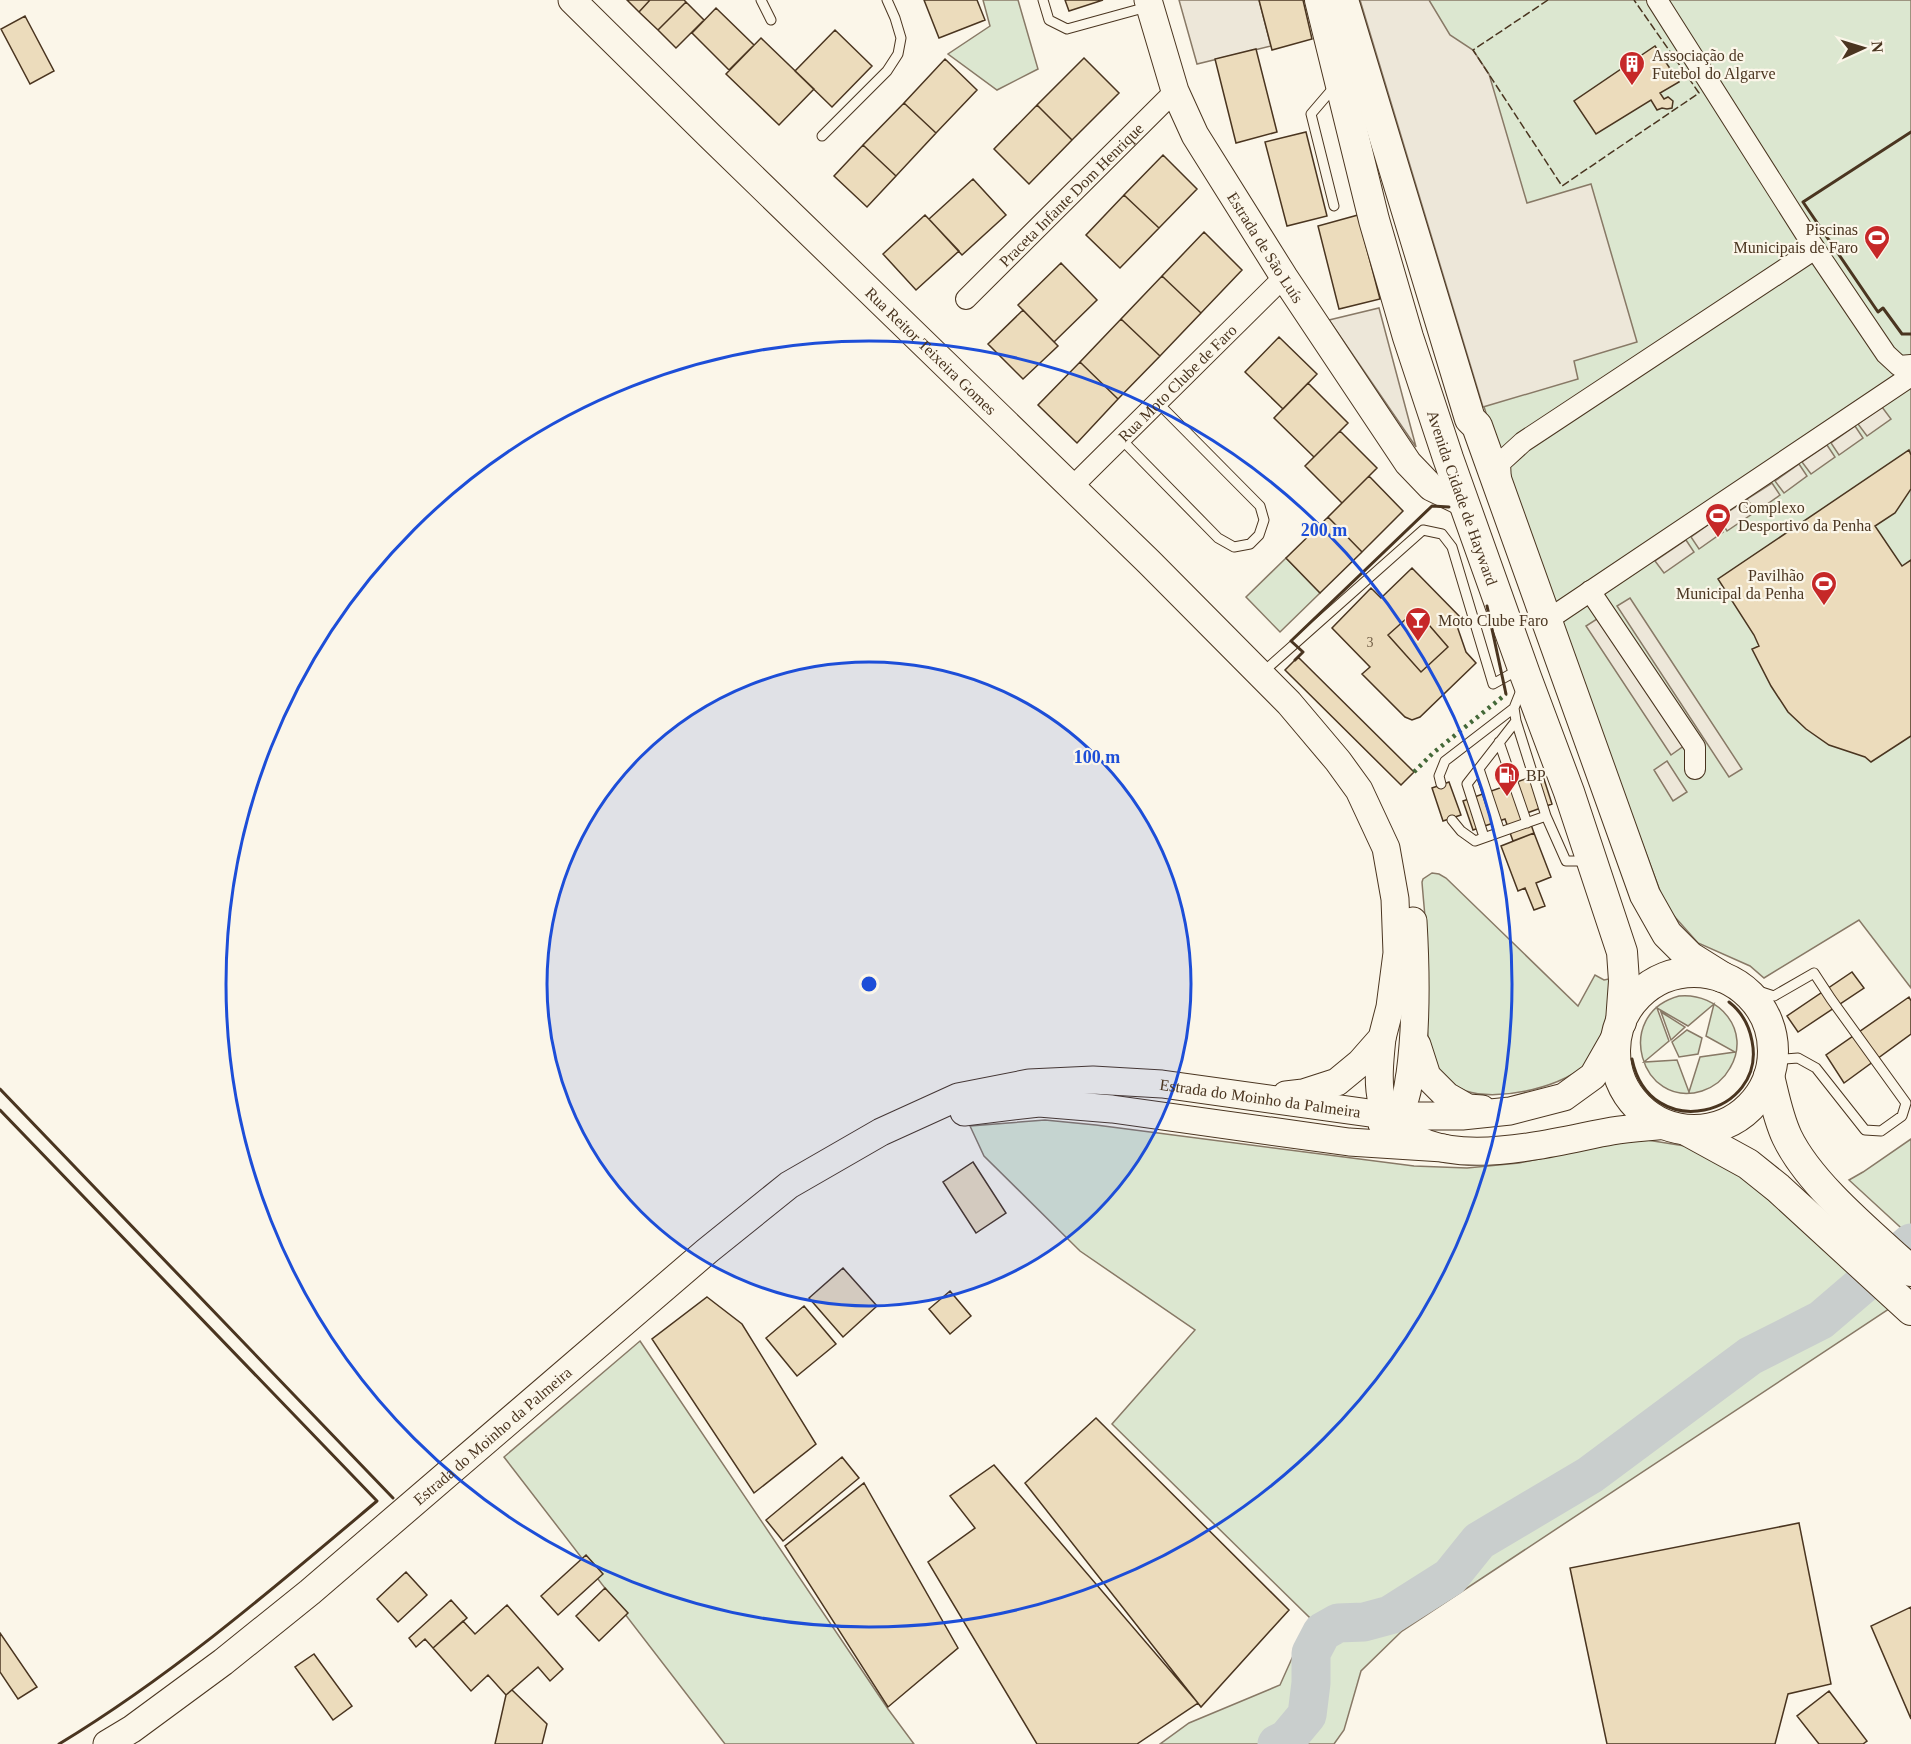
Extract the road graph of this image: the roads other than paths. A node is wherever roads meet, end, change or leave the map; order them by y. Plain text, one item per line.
1 (572, 0) edge
2 (761, 0) edge
3 (887, 0) edge
4 (1043, 0) edge
5 (1320, 0) edge
6 (1343, 0) edge
7 (1657, 0) edge
8 (1149, 3) edge
9 (771, 20) dead end
10 (1340, 80) junction
11 (1175, 91) junction
12 (822, 136) dead end
13 (1335, 206) dead end
14 (1815, 249) junction
15 (1284, 277) junction
16 (966, 299) dead end
17 (1911, 365) edge
18 (1911, 376) edge
19 (1158, 403) junction
20 (1476, 426) junction
21 (1121, 439) junction
22 (1523, 442) junction
23 (1448, 458) junction
24 (1419, 476) junction
25 (1072, 487) junction
26 (1502, 496) junction
27 (1464, 503) junction
28 (1590, 591) junction
29 (1545, 619) junction
30 (1524, 672) junction
31 (1260, 674) junction
32 (1289, 703) junction
33 (1515, 708) junction
34 (1516, 721) junction
35 (1499, 742) junction
36 (1479, 769) junction
37 (1695, 770) dead end
38 (1441, 784) dead end
39 (1546, 816) junction
40 (1452, 820) dead end
41 (1527, 823) junction
42 (1500, 832) junction
43 (1484, 837) junction
44 (1596, 874) junction
45 (1728, 980) junction
46 (1619, 1028) junction
47 (1382, 1038) junction
48 (1415, 1039) junction
49 (1770, 1068) junction
50 (1258, 1098) junction
51 (1510, 1111) junction
52 (1391, 1116) junction
53 (1676, 1127) junction
54 (881, 1132) junction
55 (1349, 1142) junction
56 (1443, 1148) junction
57 (1911, 1271) edge
58 (1906, 1308) edge
59 (107, 1744) edge

1 - 25 street, Rua Reitor Teixeira Gomes
2 - 9 lane
3 - 12 lane
4 - 8 lane
5 - 10 main road, Avenida Cidade de Hayward
6 - 20 main road, Avenida Cidade de Hayward
7 - 14 street
8 - 11 street, Estrada de São Luís
10 - 13 lane
10 - 23 main road, Avenida Cidade de Hayward
11 - 15 street, Estrada de São Luís
11 - 16 street, Praceta Infante Dom Henrique
14 - 17 street
14 - 22 street
15 - 19 street, Rua Moto Clube de Faro
15 - 24 street, Estrada de São Luís
18 - 28 street
19 - 21 street, Rua Moto Clube de Faro
19 - 21 lane
20 - 22 street
20 - 26 main road, Avenida Cidade de Hayward
21 - 25 street, Rua Moto Clube de Faro
22 - 26 street
23 - 24 street
23 - 27 main road, Avenida Cidade de Hayward
24 - 27 street, Estrada de São Luís
25 - 31 street, Rua Reitor Teixeira Gomes
26 - 29 main road, Avenida Cidade de Hayward
27 - 30 main road, Avenida Cidade de Hayward
28 - 29 street
28 - 37 street
29 - 45 main road, Avenida Cidade de Hayward
30 - 31 lane
30 - 33 lane
30 - 44 main road, Avenida Cidade de Hayward
31 - 32 street, Rua Reitor Teixeira Gomes
32 - 47 street
32 - 48 street
33 - 34 lane
33 - 38 lane
34 - 35 lane
34 - 39 lane
35 - 36 lane
35 - 41 lane
36 - 42 lane
36 - 43 lane
39 - 41 lane
39 - 44 lane
40 - 43 lane
41 - 42 lane
42 - 43 lane
44 - 46 main road, Avenida Cidade de Hayward
45 - 46 main road
45 - 49 main road
45 - 49 lane
46 - 51 street, Estrada do Moinho da Palmeira
46 - 53 main road
47 - 50 street
47 - 52 street
48 - 51 street
48 - 52 street
49 - 53 main road
49 - 57 main road
50 - 52 street, Estrada do Moinho da Palmeira
50 - 54 street, Estrada do Moinho da Palmeira
51 - 52 street, Estrada do Moinho da Palmeira
52 - 55 street
52 - 56 street
53 - 56 street
53 - 58 main road
54 - 55 street, Estrada do Moinho da Palmeira
54 - 59 street, Estrada do Moinho da Palmeira
55 - 56 street, Estrada do Moinho da Palmeira

